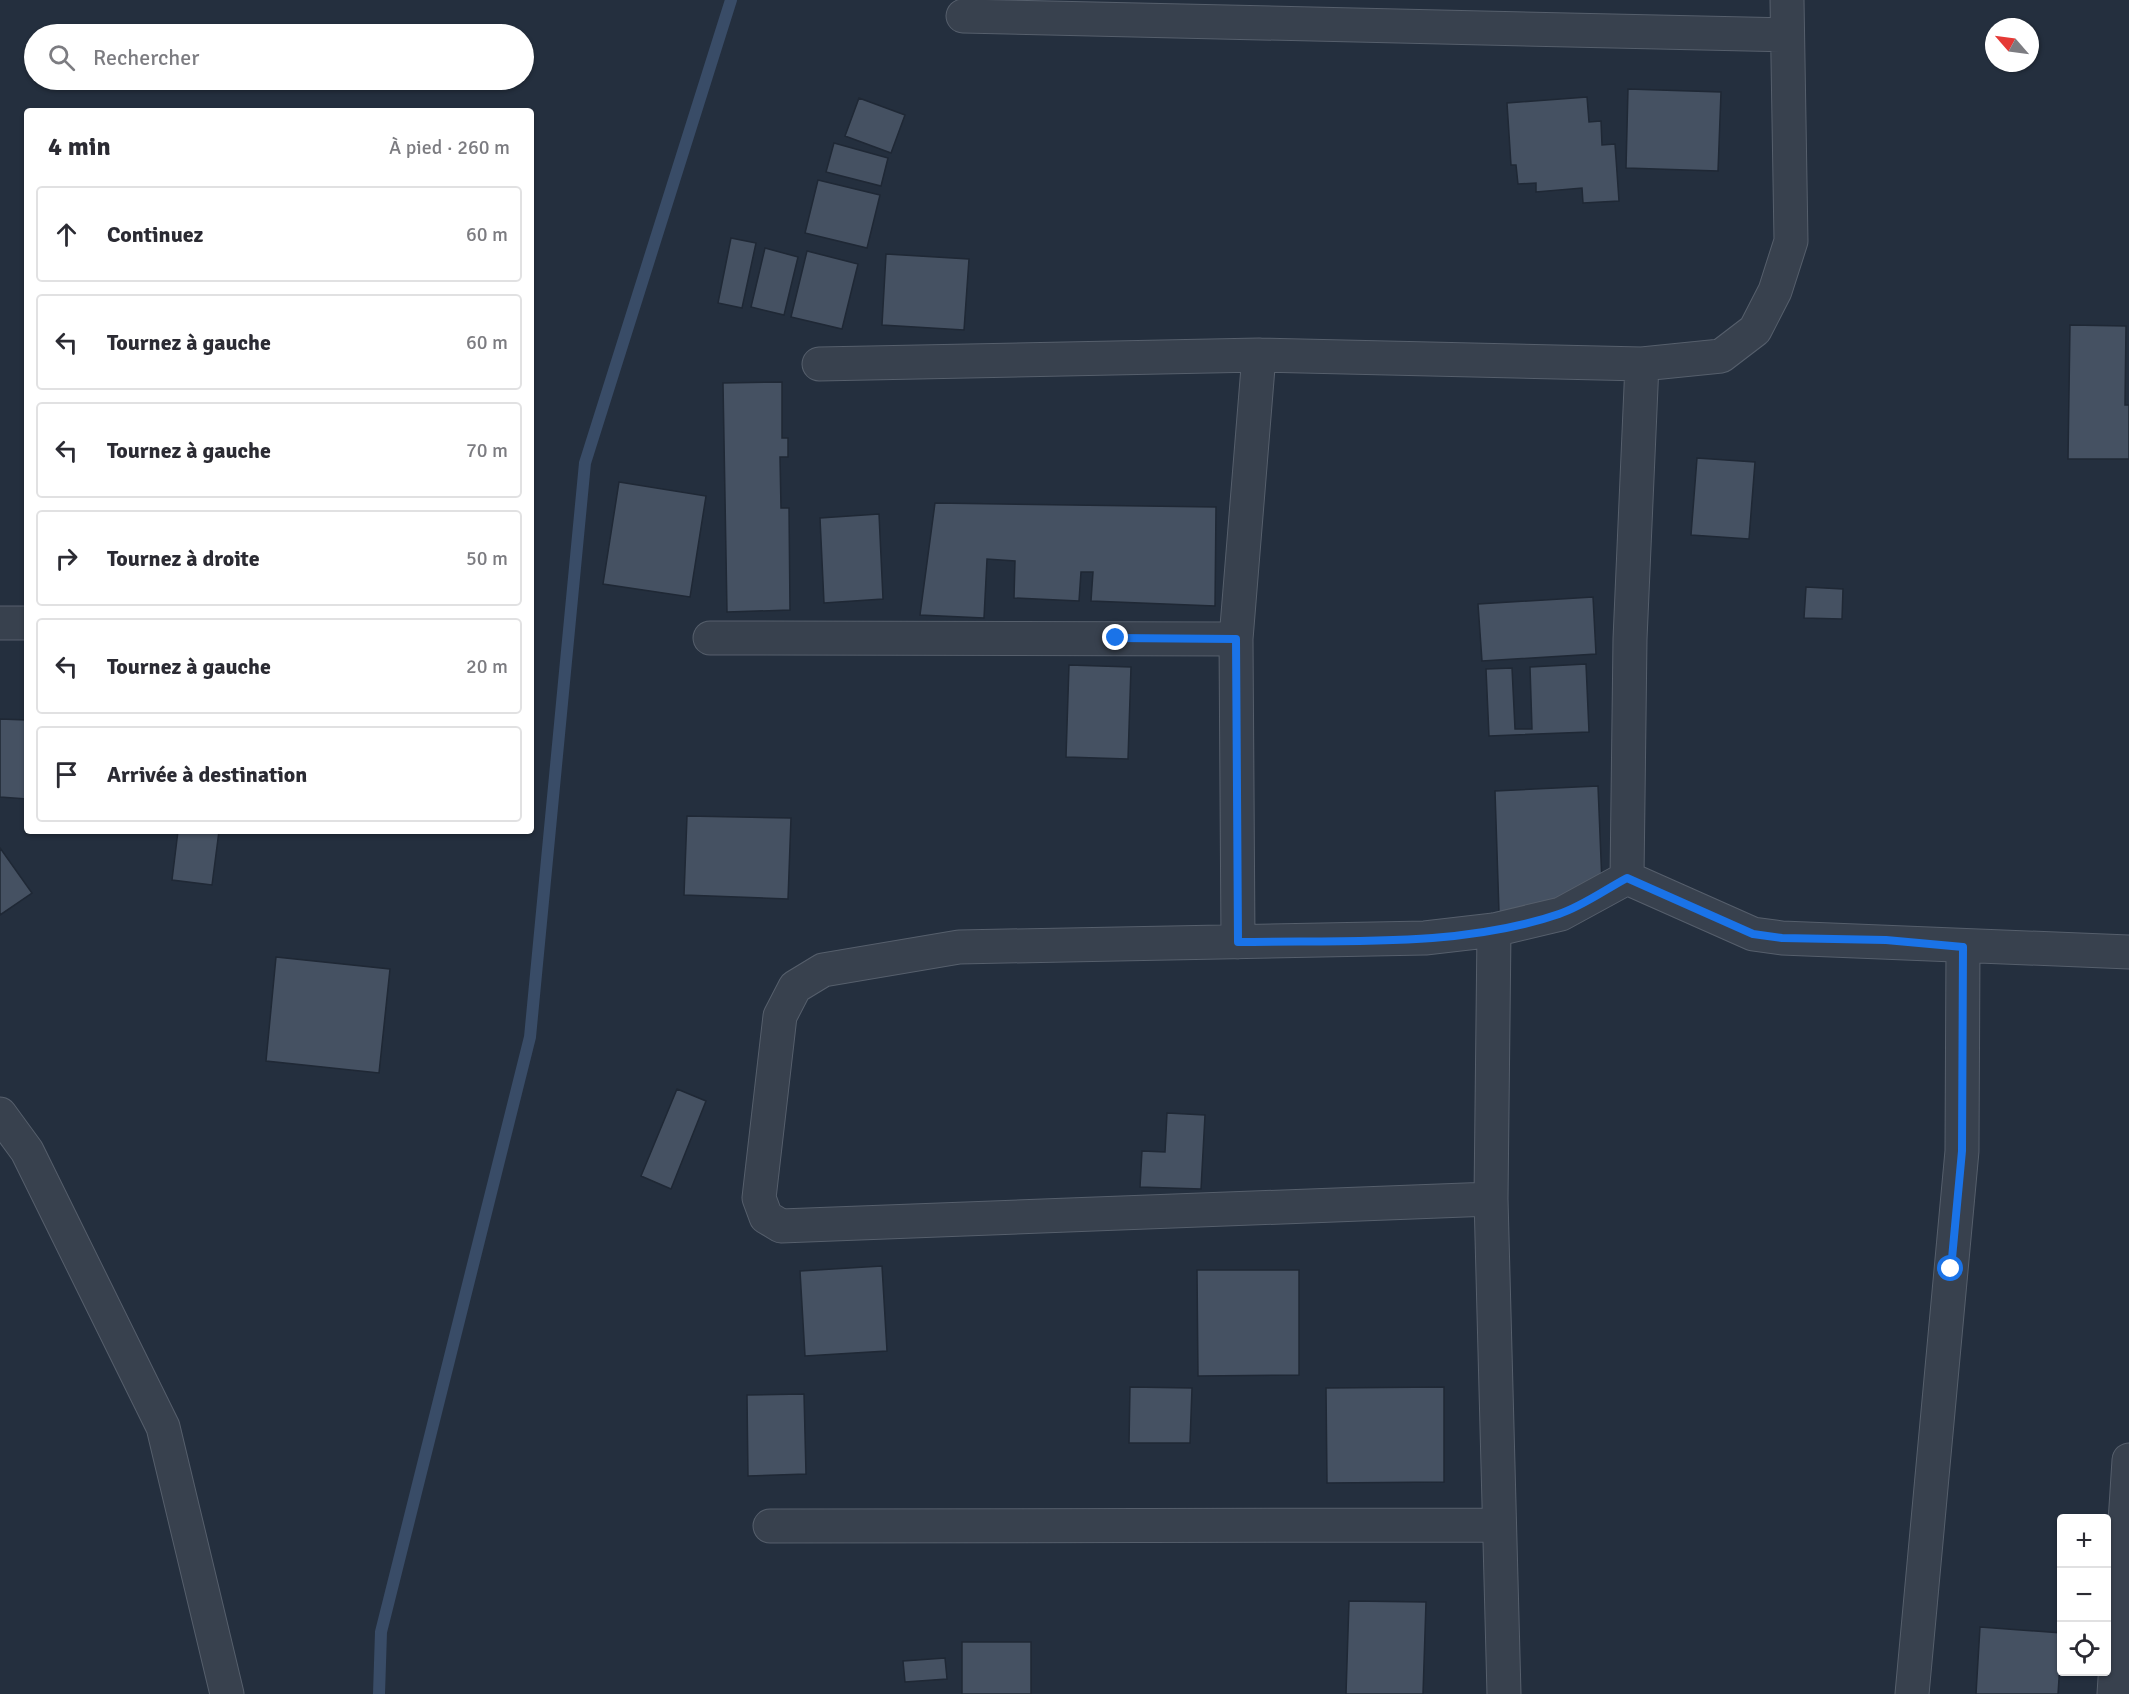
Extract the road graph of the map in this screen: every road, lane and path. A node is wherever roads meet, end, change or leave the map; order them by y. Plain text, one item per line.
1 (1787, 0) edge
2 (963, 16) dead end
3 (1787, 35) junction
4 (1258, 356) junction
5 (819, 364) dead end
6 (1642, 364) junction
7 (0, 623) edge
8 (24, 623) edge
9 (710, 638) dead end
10 (1236, 639) junction
11 (1627, 878) junction
12 (1494, 930) junction
13 (1238, 942) junction
14 (1963, 947) junction
15 (2129, 952) edge
16 (0, 1114) edge
17 (1491, 1199) junction
18 (2129, 1460) edge
19 (1499, 1525) junction
20 (770, 1526) dead end
21 (227, 1694) edge
22 (1504, 1694) edge
23 (1912, 1694) edge
24 (2114, 1694) edge

1 - 3 street
2 - 3 street
3 - 6 street
4 - 5 street
4 - 6 street
4 - 10 street
6 - 11 street
7 - 8 street
9 - 10 street
10 - 13 street
11 - 12 street
11 - 14 street
12 - 13 street
12 - 17 street
13 - 17 street
14 - 15 street
14 - 23 street
16 - 21 street
17 - 19 street
18 - 24 street
19 - 20 street
19 - 22 street

